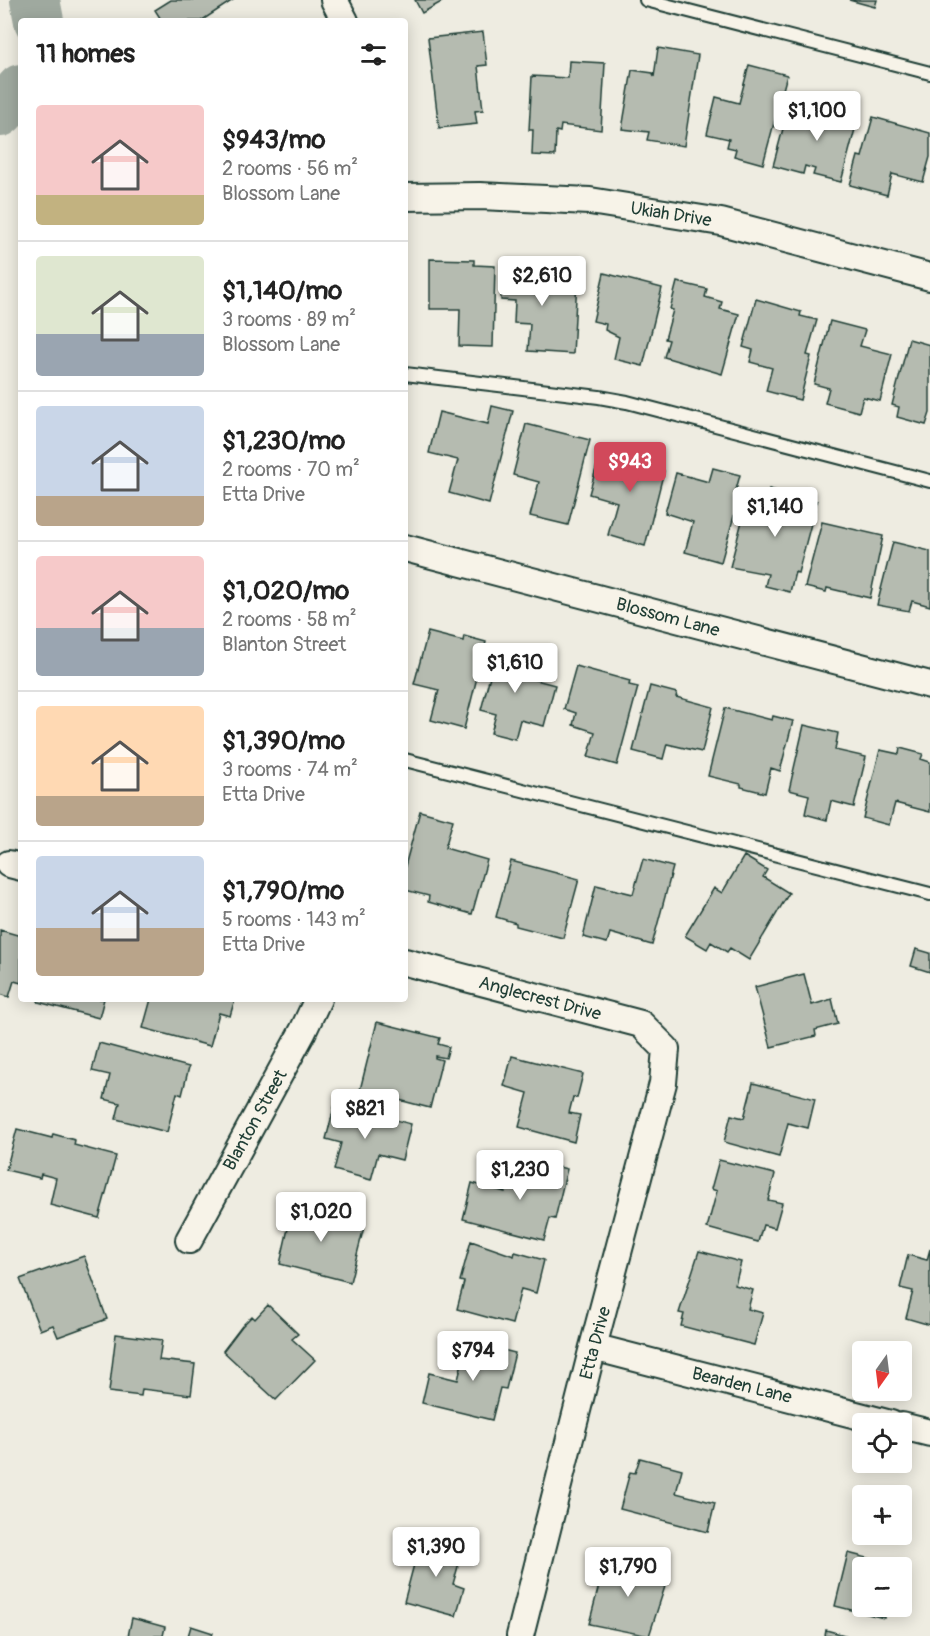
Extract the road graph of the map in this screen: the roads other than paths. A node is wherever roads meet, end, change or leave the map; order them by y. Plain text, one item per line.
1 (333, 0) edge
2 (645, 0) edge
3 (343, 18) edge
4 (930, 73) edge
5 (408, 197) edge
6 (930, 277) edge
7 (408, 374) edge
8 (930, 481) edge
9 (408, 549) edge
10 (930, 685) edge
11 (408, 761) edge
12 (930, 894) edge
13 (408, 963) edge
14 (317, 1002) edge
15 (666, 1049) joint
16 (189, 1240) dead end
17 (593, 1347) junction
18 (852, 1414) edge
19 (912, 1428) edge
20 (930, 1433) edge
21 (520, 1636) edge

1 - 3 street
2 - 4 lane
5 - 6 street, Ukiah Drive
7 - 8 lane
9 - 10 street, Blossom Lane
11 - 12 lane
13 - 15 street, Anglecrest Drive
14 - 16 street, Blanton Street
15 - 17 street, Etta Drive
17 - 18 street, Bearden Lane
17 - 21 street, Etta Drive
19 - 20 street

